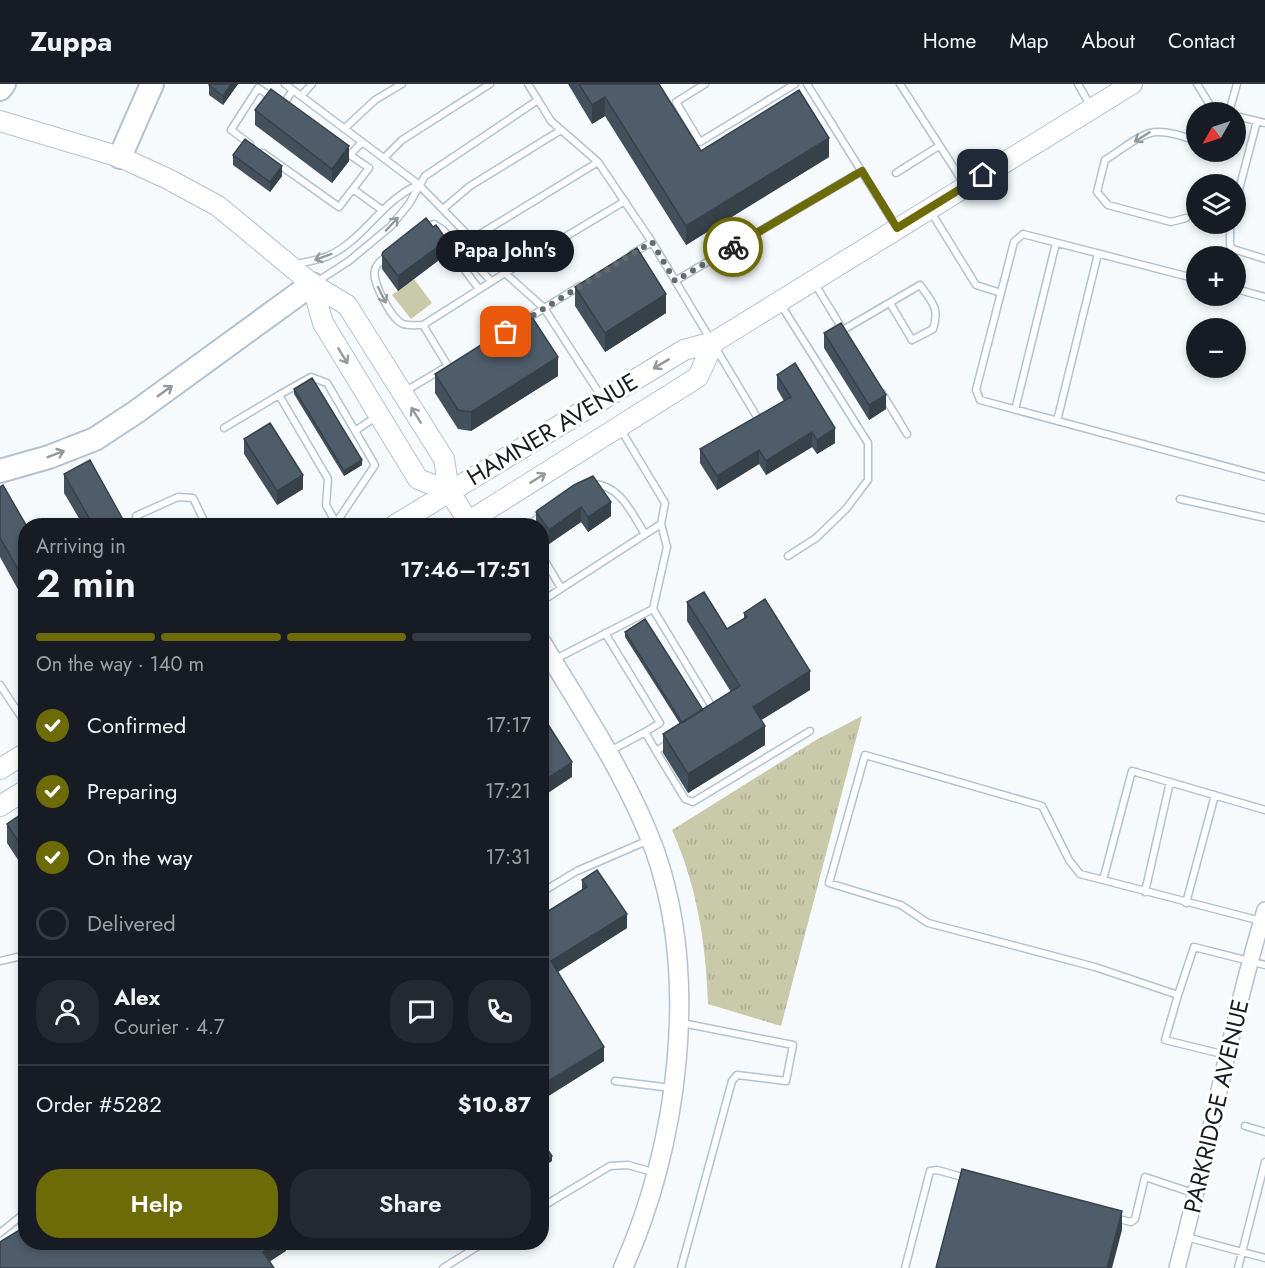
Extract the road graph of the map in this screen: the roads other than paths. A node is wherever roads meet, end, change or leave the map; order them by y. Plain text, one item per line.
1 (4, 84) edge
2 (152, 84) edge
3 (285, 84) edge
4 (312, 84) edge
5 (402, 84) edge
6 (490, 84) edge
7 (528, 84) edge
8 (705, 84) edge
9 (795, 84) edge
10 (807, 84) edge
11 (900, 84) edge
12 (1078, 84) edge
13 (1132, 84) edge
14 (1197, 84) edge
15 (1237, 84) edge
16 (0, 89) edge
17 (293, 90) junction
18 (301, 96) junction
19 (538, 100) junction
20 (1208, 102) edge
21 (1232, 102) edge
22 (1092, 108) junction
23 (1246, 118) edge
24 (0, 121) edge
25 (1257, 121) junction
26 (1265, 123) edge
27 (344, 129) junction
28 (561, 130) junction
29 (1186, 137) edge
30 (362, 142) junction
31 (939, 146) junction
32 (120, 157) junction
33 (384, 158) junction
34 (598, 162) junction
35 (862, 171) junction
36 (896, 173) dead end
37 (1243, 174) edge
38 (418, 184) junction
39 (965, 186) junction
40 (353, 189) junction
41 (624, 201) junction
42 (382, 210) junction
43 (443, 210) junction
44 (924, 211) junction
45 (1186, 218) dead end
46 (897, 228) junction
47 (417, 233) edge
48 (1230, 234) edge
49 (451, 238) junction
50 (472, 240) junction
51 (652, 242) junction
52 (1056, 243) junction
53 (398, 248) edge
54 (1098, 254) junction
55 (1265, 259) edge
56 (623, 260) edge
57 (291, 266) junction
58 (505, 273) junction
59 (1186, 277) edge
60 (491, 281) junction
61 (675, 281) junction
62 (813, 281) junction
63 (312, 284) junction
64 (583, 284) edge
65 (479, 289) junction
66 (1246, 292) edge
67 (1001, 293) junction
68 (1265, 297) edge
69 (779, 302) junction
70 (890, 303) junction
71 (544, 308) junction
72 (423, 325) junction
73 (515, 326) edge
74 (843, 330) junction
75 (849, 340) edge
76 (714, 342) junction
77 (457, 360) edge
78 (448, 366) junction
79 (878, 387) edge
80 (403, 393) junction
81 (279, 395) junction
82 (603, 399) junction
83 (1015, 410) junction
84 (379, 415) junction
85 (757, 417) edge
86 (1057, 421) junction
87 (619, 426) junction
88 (224, 428) dead end
89 (355, 432) junction
90 (907, 434) dead end
91 (0, 471) edge
92 (1265, 477) edge
93 (582, 488) edge
94 (449, 491) junction
95 (1180, 499) dead end
96 (553, 507) edge
97 (136, 516) dead end
98 (203, 518) edge
99 (334, 518) edge
100 (341, 518) edge
101 (406, 518) edge
102 (464, 518) edge
103 (476, 518) edge
104 (536, 518) edge
105 (1265, 518) edge
106 (661, 524) junction
107 (645, 534) junction
108 (788, 556) dead end
109 (549, 568) edge
110 (561, 588) junction
111 (549, 596) edge
112 (653, 609) junction
113 (605, 633) junction
114 (549, 661) edge
115 (549, 667) edge
116 (0, 685) edge
117 (18, 712) edge
118 (707, 720) edge
119 (810, 731) dead end
120 (645, 732) junction
121 (676, 739) edge
122 (656, 751) junction
123 (607, 753) junction
124 (18, 758) edge
125 (0, 769) edge
126 (1170, 782) junction
127 (18, 795) edge
128 (1215, 795) junction
129 (0, 806) edge
130 (1265, 810) edge
131 (650, 840) junction
132 (1103, 880) junction
133 (549, 888) edge
134 (1145, 892) junction
135 (1186, 903) junction
136 (1263, 916) edge
137 (18, 957) edge
138 (0, 961) edge
139 (1258, 963) edge
140 (1178, 995) junction
141 (678, 1022) junction
142 (1226, 1055) junction
143 (615, 1081) dead end
144 (673, 1088) junction
145 (1245, 1126) dead end
146 (1265, 1132) edge
147 (1265, 1162) edge
148 (657, 1173) junction
149 (971, 1179) edge
150 (1197, 1194) junction
151 (549, 1203) edge
152 (1108, 1216) edge
153 (18, 1218) edge
154 (0, 1233) edge
155 (1185, 1237) junction
156 (472, 1250) edge
157 (1242, 1252) junction
158 (1265, 1258) edge
159 (443, 1268) edge
160 (623, 1268) edge
161 (681, 1268) edge
162 (905, 1268) edge
163 (1177, 1268) edge
164 (1238, 1268) edge

1 - 16 highway
2 - 32 highway
3 - 17 lane
4 - 18 lane
5 - 27 lane
6 - 33 lane
7 - 19 lane
8 - 9 lane
10 - 35 lane
11 - 31 lane
12 - 22 lane
13 - 22 main road, HAMNER AVENUE
14 - 20 lane
15 - 21 lane
17 - 18 lane
17 - 40 lane
18 - 27 lane
19 - 28 lane
19 - 38 lane
22 - 39 main road, HAMNER AVENUE
23 - 25 lane
24 - 32 main road
25 - 26 lane
25 - 37 lane
27 - 30 lane
28 - 34 lane
28 - 43 lane
29 -> 45 lane
30 - 33 lane
30 - 40 lane
31 - 36 lane
31 - 39 lane
32 - 57 main road
33 - 38 lane
34 - 41 lane
34 - 50 lane
35 - 46 lane
35 - 61 lane
38 - 42 lane
38 - 43 lane
63 -> 38 lane
39 - 44 main road, HAMNER AVENUE
40 - 42 lane
41 - 51 lane
41 - 58 lane
42 -> 57 lane
43 - 50 lane
44 - 46 main road, HAMNER AVENUE
44 - 67 lane
46 - 62 main road, HAMNER AVENUE
47 - 49 lane
48 - 55 lane
49 - 60 lane
49 - 65 lane
50 - 58 lane
51 - 56 lane
51 - 61 lane
52 - 54 lane
52 - 67 lane
52 - 83 lane
53 -> 72 lane
54 - 59 lane
54 - 86 lane
57 - 63 main road
58 - 60 lane
58 - 71 lane
60 - 65 lane
61 - 76 lane
62 - 69 main road, HAMNER AVENUE
62 - 74 lane
63 - 80 main road
63 -> 84 main road
91 -> 63 highway
64 - 71 lane
65 - 72 lane
66 - 68 lane
67 - 83 lane
69 - 76 main road, HAMNER AVENUE
69 - 108 lane
70 - 70 lane
70 - 74 lane
71 - 73 lane
71 - 82 lane
72 - 78 lane
74 - 75 lane
76 -> 82 main road, HAMNER AVENUE
76 - 85 lane
76 - 87 main road, HAMNER AVENUE
77 - 78 lane
78 - 80 lane
79 - 90 lane
94 -> 80 main road
81 - 88 lane
81 - 89 lane
81 - 99 lane
82 - 94 main road, HAMNER AVENUE
83 - 86 lane
84 - 89 lane
84 - 94 main road
86 - 92 lane
103 -> 87 main road, HAMNER AVENUE
87 - 106 lane
89 - 100 lane
93 - 107 lane
94 - 101 main road, HAMNER AVENUE
94 - 102 main road
95 - 105 lane
96 - 104 lane
97 - 98 lane
106 - 107 lane
106 - 112 lane
107 - 110 lane
109 - 110 lane
110 - 111 lane
112 - 113 lane
112 - 118 lane
113 - 114 lane
113 - 120 lane
115 - 123 main road
116 - 117 lane
119 - 122 lane
120 - 122 lane
120 - 123 lane
121 - 122 lane
123 - 131 main road
124 - 125 main road
126 - 128 lane
126 - 132 lane
126 - 134 lane
127 - 129 main road
128 - 130 lane
128 - 135 lane
131 - 133 lane
131 - 141 main road
132 - 134 lane
132 - 140 lane
134 - 135 lane
135 - 136 lane
136 - 139 street, PARKRIDGE AVENUE
137 - 138 lane
139 - 140 lane
139 - 142 street, PARKRIDGE AVENUE
140 - 142 lane
141 - 144 main road
141 - 161 lane
142 - 150 street, PARKRIDGE AVENUE
143 - 144 lane
144 - 148 main road
145 - 146 lane
147 - 157 lane
148 - 151 lane
148 - 160 main road
149 - 162 lane
150 - 152 lane
150 - 155 street, PARKRIDGE AVENUE
153 - 154 lane
155 - 157 lane
155 - 163 street, PARKRIDGE AVENUE
156 - 159 lane
157 - 158 lane
157 - 164 lane

